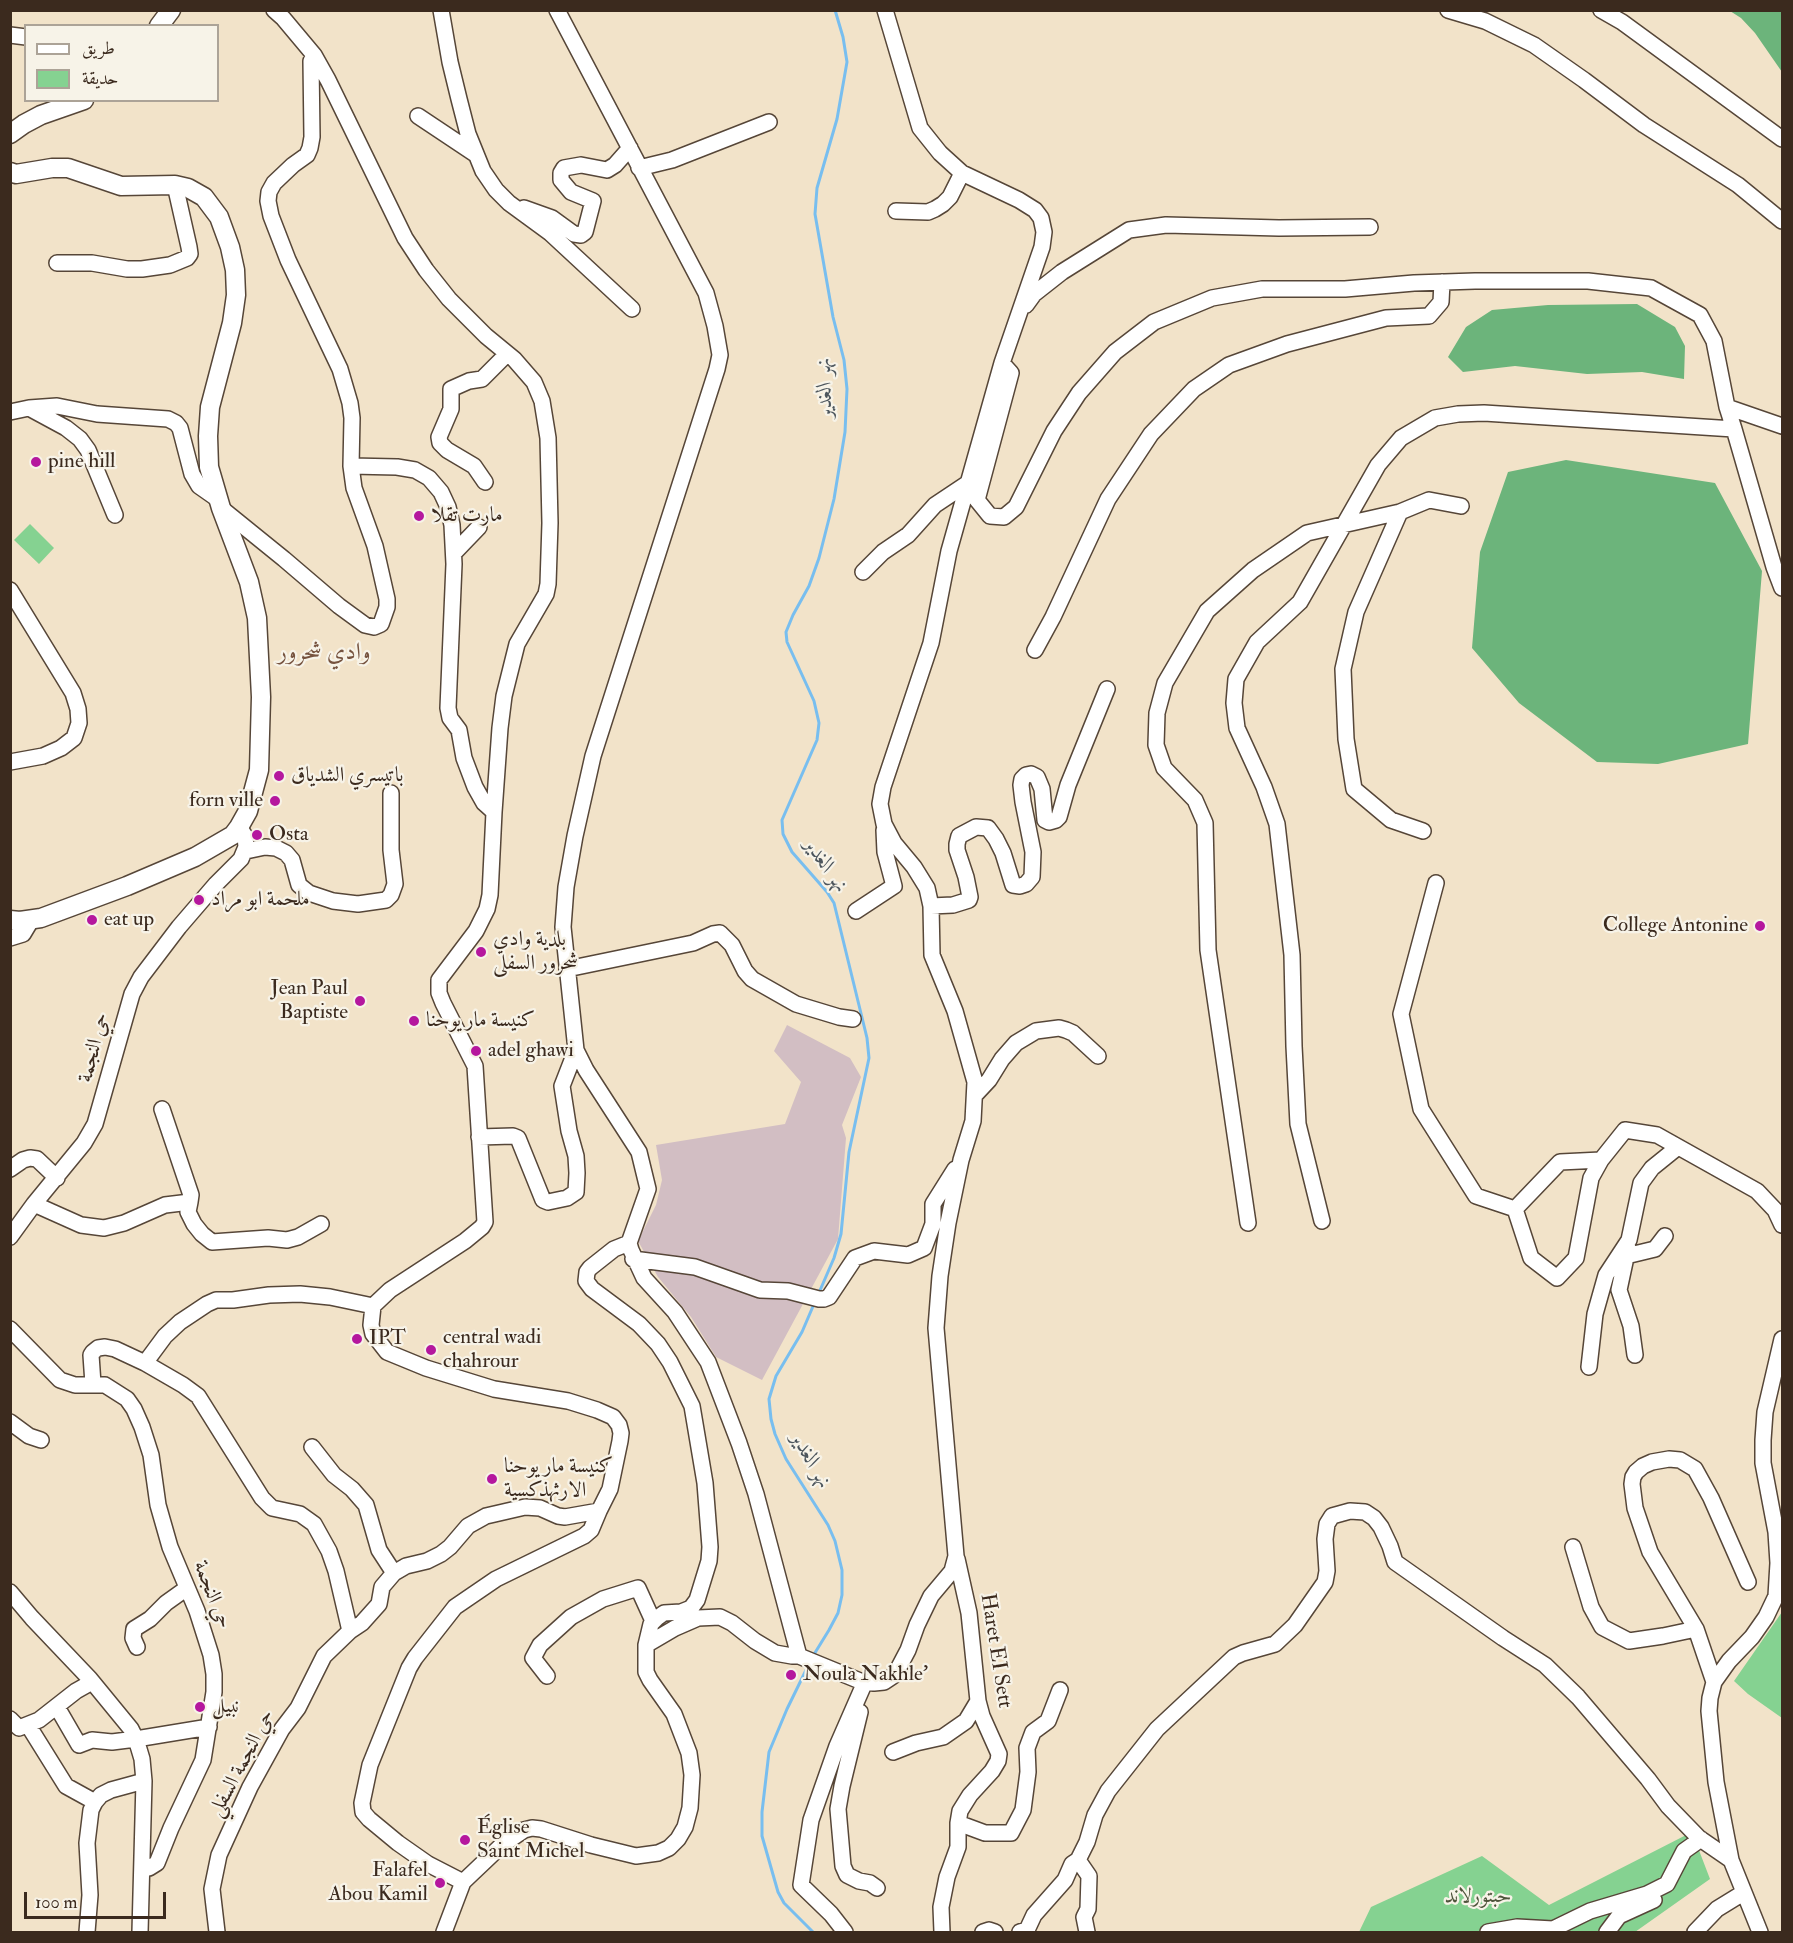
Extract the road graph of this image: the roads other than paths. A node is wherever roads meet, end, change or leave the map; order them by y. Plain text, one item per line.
1 (171, 10) edge
2 (274, 10) edge
3 (441, 10) edge
4 (557, 10) edge
5 (885, 10) edge
6 (1448, 10) edge
7 (1601, 10) edge
8 (160, 24) edge
9 (314, 56) junction
10 (78, 102) edge
11 (418, 116) dead end
12 (769, 122) dead end
13 (10, 134) edge
14 (1782, 139) edge
15 (630, 148) junction
16 (475, 154) junction
17 (639, 168) junction
18 (10, 172) edge
19 (962, 173) junction
20 (176, 185) junction
21 (509, 203) junction
22 (896, 211) dead end
23 (1782, 221) edge
24 (1370, 227) dead end
25 (57, 263) dead end
26 (1442, 282) junction
27 (632, 309) dead end
28 (1018, 318) junction
29 (507, 354) junction
30 (1002, 363) junction
31 (1727, 407) junction
32 (29, 408) junction
33 (10, 412) edge
34 (1782, 426) edge
35 (1734, 429) junction
36 (351, 466) junction
37 (485, 482) dead end
38 (968, 483) junction
39 (220, 505) junction
40 (1461, 506) dead end
41 (1400, 512) junction
42 (115, 515) dead end
43 (1345, 525) junction
44 (479, 526) dead end
45 (454, 553) junction
46 (863, 572) dead end
47 (1782, 588) edge
48 (10, 590) edge
49 (1035, 650) dead end
50 (1107, 689) dead end
51 (10, 762) edge
52 (391, 793) dead end
53 (494, 812) junction
54 (884, 824) junction
55 (236, 831) junction
56 (1423, 831) dead end
57 (246, 851) junction
58 (226, 873) junction
59 (1436, 883) dead end
60 (931, 906) junction
61 (856, 910) dead end
62 (32, 919) junction
63 (10, 920) edge
64 (10, 938) edge
65 (567, 969) junction
66 (853, 1019) dead end
67 (576, 1050) junction
68 (1098, 1056) dead end
69 (975, 1095) junction
70 (162, 1109) dead end
71 (479, 1137) junction
72 (1678, 1147) junction
73 (961, 1160) junction
74 (1601, 1160) junction
75 (10, 1169) edge
76 (57, 1178) junction
77 (190, 1202) junction
78 (34, 1204) junction
79 (1515, 1209) junction
80 (1322, 1221) dead end
81 (1248, 1223) dead end
82 (321, 1224) dead end
83 (1782, 1226) edge
84 (1665, 1236) dead end
85 (10, 1237) edge
86 (1629, 1240) junction
87 (629, 1243) junction
88 (1626, 1256) junction
89 (633, 1259) junction
90 (373, 1306) junction
91 (10, 1329) edge
92 (1782, 1339) edge
93 (1635, 1355) dead end
94 (145, 1363) junction
95 (1589, 1367) dead end
96 (93, 1384) junction
97 (10, 1422) edge
98 (41, 1440) dead end
99 (312, 1447) dead end
100 (599, 1511) junction
101 (1573, 1547) dead end
102 (956, 1556) junction
103 (394, 1574) junction
104 (1748, 1582) dead end
105 (188, 1588) junction
106 (10, 1592) edge
107 (653, 1621) junction
108 (1696, 1629) junction
109 (350, 1631) junction
110 (646, 1646) junction
111 (137, 1647) dead end
112 (799, 1656) junction
113 (547, 1676) dead end
114 (92, 1682) junction
115 (1714, 1682) junction
116 (864, 1686) junction
117 (1060, 1690) dead end
118 (978, 1701) junction
119 (57, 1707) junction
120 (10, 1719) edge
121 (28, 1725) junction
122 (209, 1727) junction
123 (136, 1739) junction
124 (892, 1752) dead end
125 (144, 1781) junction
126 (95, 1802) junction
127 (959, 1817) junction
128 (1701, 1839) junction
129 (1714, 1849) junction
130 (1078, 1860) junction
131 (1731, 1860) junction
132 (142, 1867) junction
133 (463, 1882) junction
134 (877, 1888) dead end
135 (1743, 1893) junction
136 (87, 1932) edge
137 (140, 1932) edge
138 (217, 1932) edge
139 (444, 1932) edge
140 (845, 1932) edge
141 (942, 1932) edge
142 (983, 1932) edge
143 (994, 1932) edge
144 (1020, 1932) edge
145 (1087, 1932) edge
146 (1488, 1932) edge
147 (1608, 1932) edge
148 (1695, 1932) edge
149 (1760, 1932) edge

1 - 8 main road
2 - 9 street
3 - 16 street
4 - 15 street
5 - 19 street
6 - 23 street
7 - 14 street
9 - 29 street
9 - 36 street
10 - 13 main road
11 - 16 street
12 - 17 street
15 - 17 street
15 - 21 street
16 - 21 street
17 - 65 street
18 - 20 main road
19 - 22 street
19 - 28 street
20 - 25 street
20 - 39 main road
21 - 27 street
24 - 28 street
26 - 30 street
26 - 31 street
26 - 49 street
28 - 30 street
29 - 37 street
29 - 53 street
30 - 38 street
31 - 34 street
31 - 35 street
32 - 33 street
32 - 39 street
32 - 42 street
35 - 43 street
35 - 47 street
36 - 39 street
36 - 45 street
38 - 46 street
38 - 54 street
39 - 55 main road
40 - 41 street
41 - 43 street
41 - 56 street
43 - 80 street
43 - 81 street
44 - 45 street
45 - 53 street
48 - 51 street
50 - 60 street
52 - 57 street
53 - 71 street
54 - 60 street
54 - 61 street
55 - 57 street
55 - 58 street
55 - 62 main road
57 - 58 street, حي النجمة
58 - 76 street, حي النجمة
59 - 79 street
60 - 69 street
62 - 63 main road
62 - 64 street
65 - 66 street
65 - 67 street
67 - 71 street
67 - 87 street
68 - 69 street
69 - 73 street
70 - 77 street
71 - 90 street
72 - 74 street
72 - 83 street
72 - 86 street
73 - 89 street
73 - 102 street, Haret EI Sett
74 - 79 street
74 - 79 street
75 - 76 street
76 - 78 street, حي النجمة
77 - 78 street
77 - 82 street
78 - 85 street, حي النجمة
84 - 88 street
86 - 88 street
86 - 95 street
87 - 89 street
87 - 107 street
88 - 93 street
89 - 112 street
90 - 94 street
90 - 100 street
91 - 96 street, حي النجمة
92 - 115 street
94 - 96 street
94 - 109 street
96 - 105 street, حي النجمة
97 - 98 street
99 - 103 street
100 - 103 street
100 - 133 street
101 - 108 street
102 - 116 street
102 - 118 street, Haret EI Sett
103 - 109 street, حي النجمة السفلي
104 - 108 street
105 - 111 street
105 - 122 street, حي النجمة
106 - 114 street
107 - 110 street
107 - 113 street
108 - 115 street
109 - 138 street, حي النجمة السفلي
110 - 112 street
110 - 133 street
112 - 116 street
114 - 119 street
114 - 123 street
115 - 131 street
116 - 134 street
116 - 140 street
117 - 127 street
118 - 124 street
118 - 127 street, Haret EI Sett
119 - 121 street
119 - 123 street
120 - 121 street
121 - 126 street
122 - 123 street
122 - 132 street, حي النجمة
123 - 125 street
125 - 126 street
125 - 132 street
126 - 136 street
127 - 141 street
128 - 129 street
128 - 130 street
128 - 146 street
129 - 131 street
129 - 147 street
130 - 144 street
130 - 145 street
131 - 135 street
132 - 137 street
133 - 139 street
135 - 148 street
135 - 149 street
142 - 143 street

